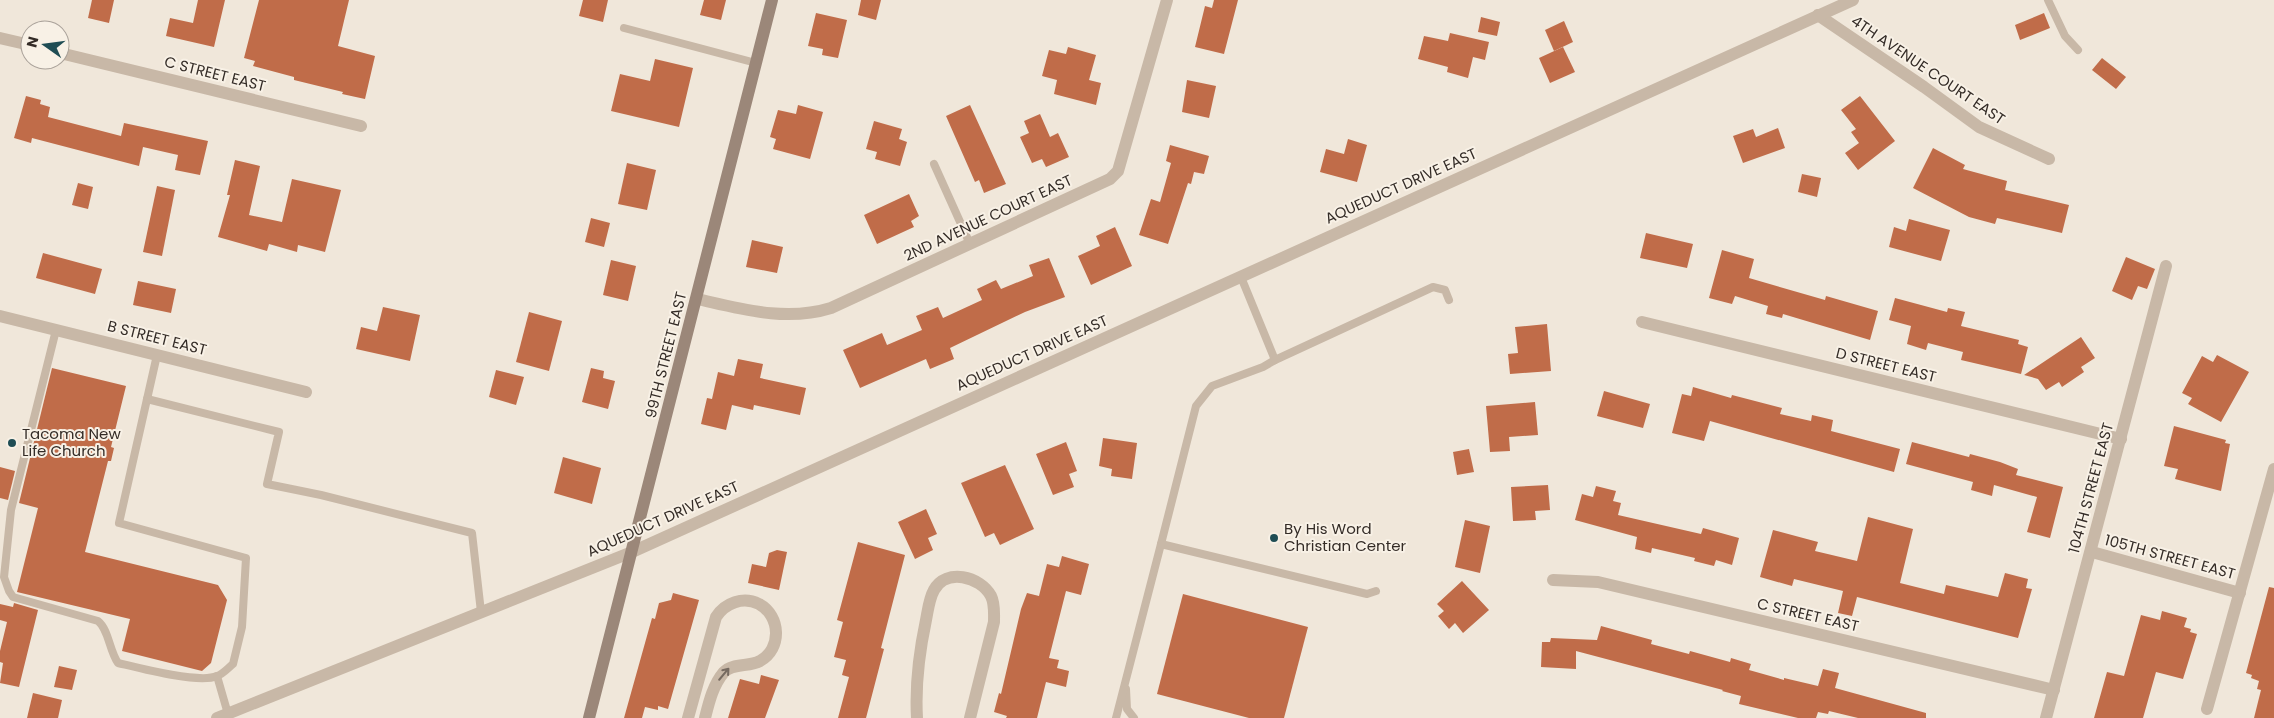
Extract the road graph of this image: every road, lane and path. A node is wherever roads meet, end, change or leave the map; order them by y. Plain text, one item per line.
1 (772, 0) edge
2 (1167, 0) edge
3 (1853, 0) edge
4 (2048, 0) edge
5 (1818, 15) junction
6 (624, 28) dead end
7 (0, 38) edge
8 (20, 43) edge
9 (2078, 50) dead end
10 (70, 55) edge
11 (756, 63) junction
12 (361, 126) dead end
13 (2049, 159) dead end
14 (934, 164) dead end
15 (970, 244) junction
16 (2166, 266) dead end
17 (1241, 276) junction
18 (697, 299) junction
19 (1449, 300) dead end
20 (0, 316) edge
21 (1642, 322) dead end
22 (56, 330) junction
23 (157, 355) junction
24 (1275, 360) junction
25 (306, 392) dead end
26 (147, 399) junction
27 (2121, 439) junction
28 (2274, 469) edge
29 (1161, 544) junction
30 (632, 552) junction
31 (2092, 552) junction
32 (1554, 580) dead end
33 (1376, 591) dead end
34 (2240, 593) junction
35 (481, 612) junction
36 (217, 676) junction
37 (1125, 679) junction
38 (2054, 690) junction
39 (2207, 709) dead end
40 (223, 716) edge
41 (589, 718) edge
42 (688, 718) edge
43 (705, 718) edge
44 (917, 718) edge
45 (970, 718) edge
46 (1116, 718) edge
47 (1134, 718) edge
48 (2046, 718) edge

1 - 11 street, 99TH STREET EAST
2 - 15 street, 2ND AVENUE COURT EAST
3 - 5 street, AQUEDUCT DRIVE EAST
4 - 9 lane
5 - 13 street, 4TH AVENUE COURT EAST
5 - 17 street, AQUEDUCT DRIVE EAST
6 - 11 lane
7 - 8 street
10 - 12 street, C STREET EAST
11 - 18 street, 99TH STREET EAST
14 - 15 lane
15 - 18 street, 2ND AVENUE COURT EAST
16 - 27 street, 104TH STREET EAST
17 - 24 lane
17 - 30 street, AQUEDUCT DRIVE EAST
18 - 30 street, 99TH STREET EAST
19 - 24 lane
20 - 22 street, B STREET EAST
21 - 27 street, D STREET EAST
22 - 23 street, B STREET EAST
22 - 36 lane
23 - 25 street, B STREET EAST
23 - 26 lane
24 - 29 lane
26 - 35 lane
26 - 36 lane
27 - 31 street, 104TH STREET EAST
28 - 34 street, 105TH STREET EAST
29 - 33 lane
29 - 37 lane
30 - 35 street, AQUEDUCT DRIVE EAST
30 - 41 street, 99TH STREET EAST
31 - 34 street, 105TH STREET EAST
31 - 38 street, 104TH STREET EAST
32 - 38 street, C STREET EAST
34 - 39 street, 105TH STREET EAST
35 - 40 street, AQUEDUCT DRIVE EAST
36 - 40 lane
37 - 46 lane
37 - 47 lane
38 - 48 street, 104TH STREET EAST
43 -> 42 street
44 - 45 street

